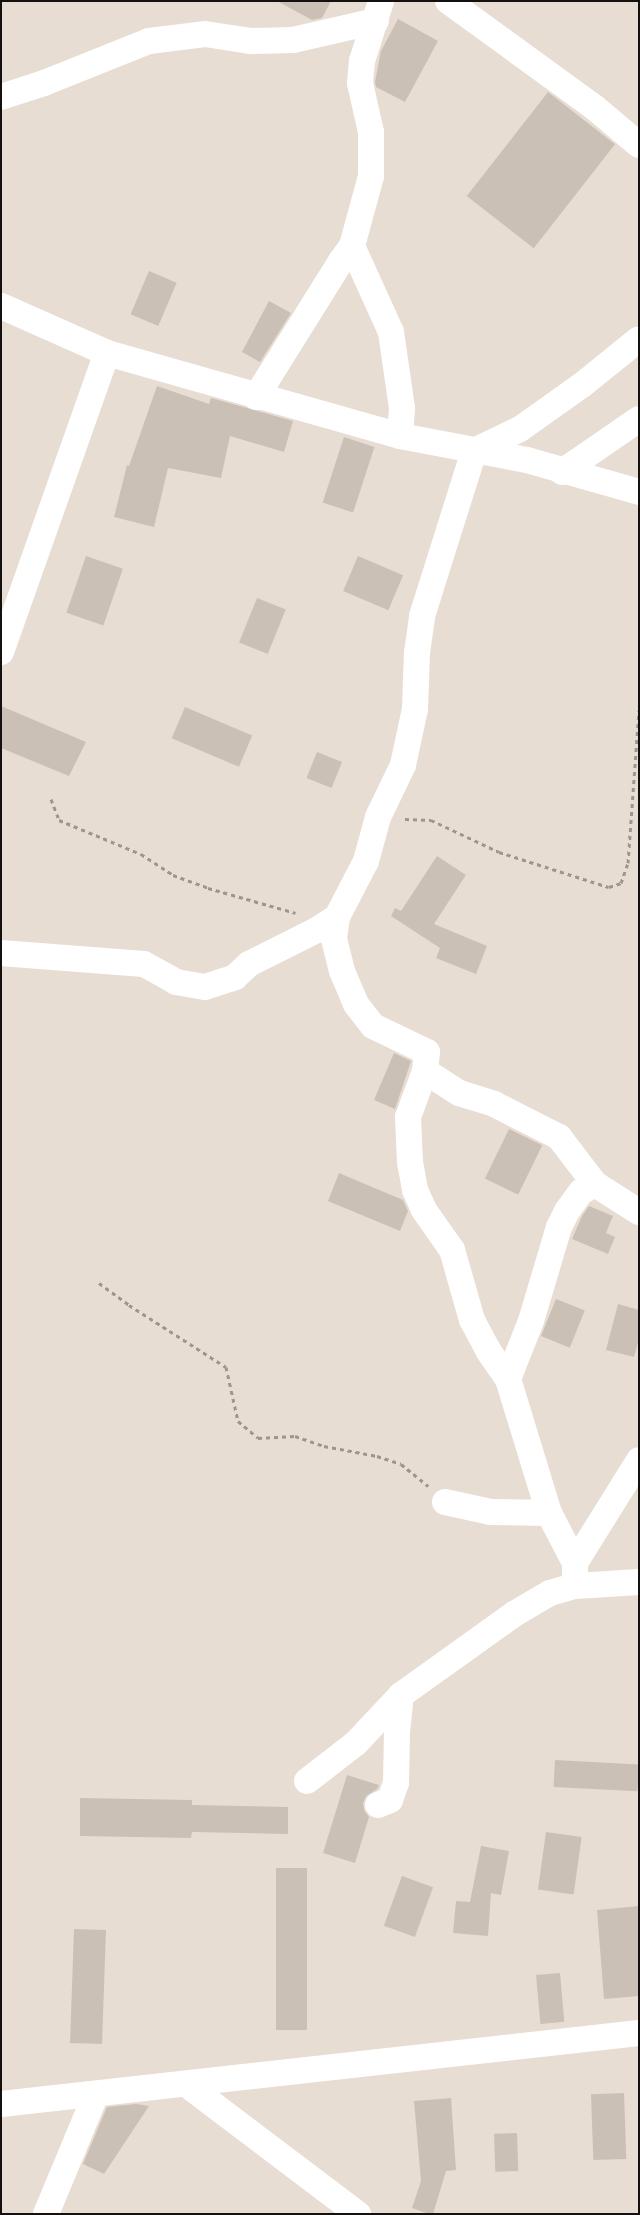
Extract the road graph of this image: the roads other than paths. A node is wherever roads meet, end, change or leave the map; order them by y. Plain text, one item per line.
1 (448, 1) edge
2 (379, 11) edge
3 (1, 97) edge
4 (639, 146) edge
5 (352, 246) junction
6 (1, 306) edge
7 (639, 339) edge
8 (107, 353) junction
9 (256, 397) junction
10 (639, 419) edge
11 (400, 436) junction
12 (474, 451) junction
13 (562, 472) junction
14 (639, 492) edge
15 (1, 652) edge
16 (327, 924) junction
17 (1, 953) edge
18 (425, 1071) junction
19 (595, 1184) junction
20 (639, 1212) edge
21 (508, 1379) junction
22 (639, 1460) edge
23 (444, 1502) road end
24 (549, 1513) junction
25 (575, 1574) junction
26 (639, 1582) edge
27 (401, 1695) junction
28 (307, 1781) dead end
29 (378, 1805) dead end
30 (639, 2033) edge
31 (186, 2084) junction
32 (96, 2094) junction
33 (1, 2104) edge
34 (46, 2214) edge
35 (358, 2214) edge

1 - 4 street
2 - 3 street
2 - 5 street
5 - 9 street
5 - 11 street
6 - 8 street
7 - 12 street
8 - 9 street
8 - 15 street
9 - 11 street
10 - 13 street
11 - 12 street
12 - 13 street
12 - 16 street
13 - 14 street
16 - 17 street
16 - 18 street
18 - 19 street
18 - 21 street
19 - 20 street
19 - 21 street
21 - 24 street
22 - 25 street
23 - 24 street
24 - 25 street
25 - 26 street
25 - 27 street
27 - 28 street
27 - 29 street
30 - 31 street
31 - 32 street
31 - 35 street
32 - 33 street
32 - 34 street

